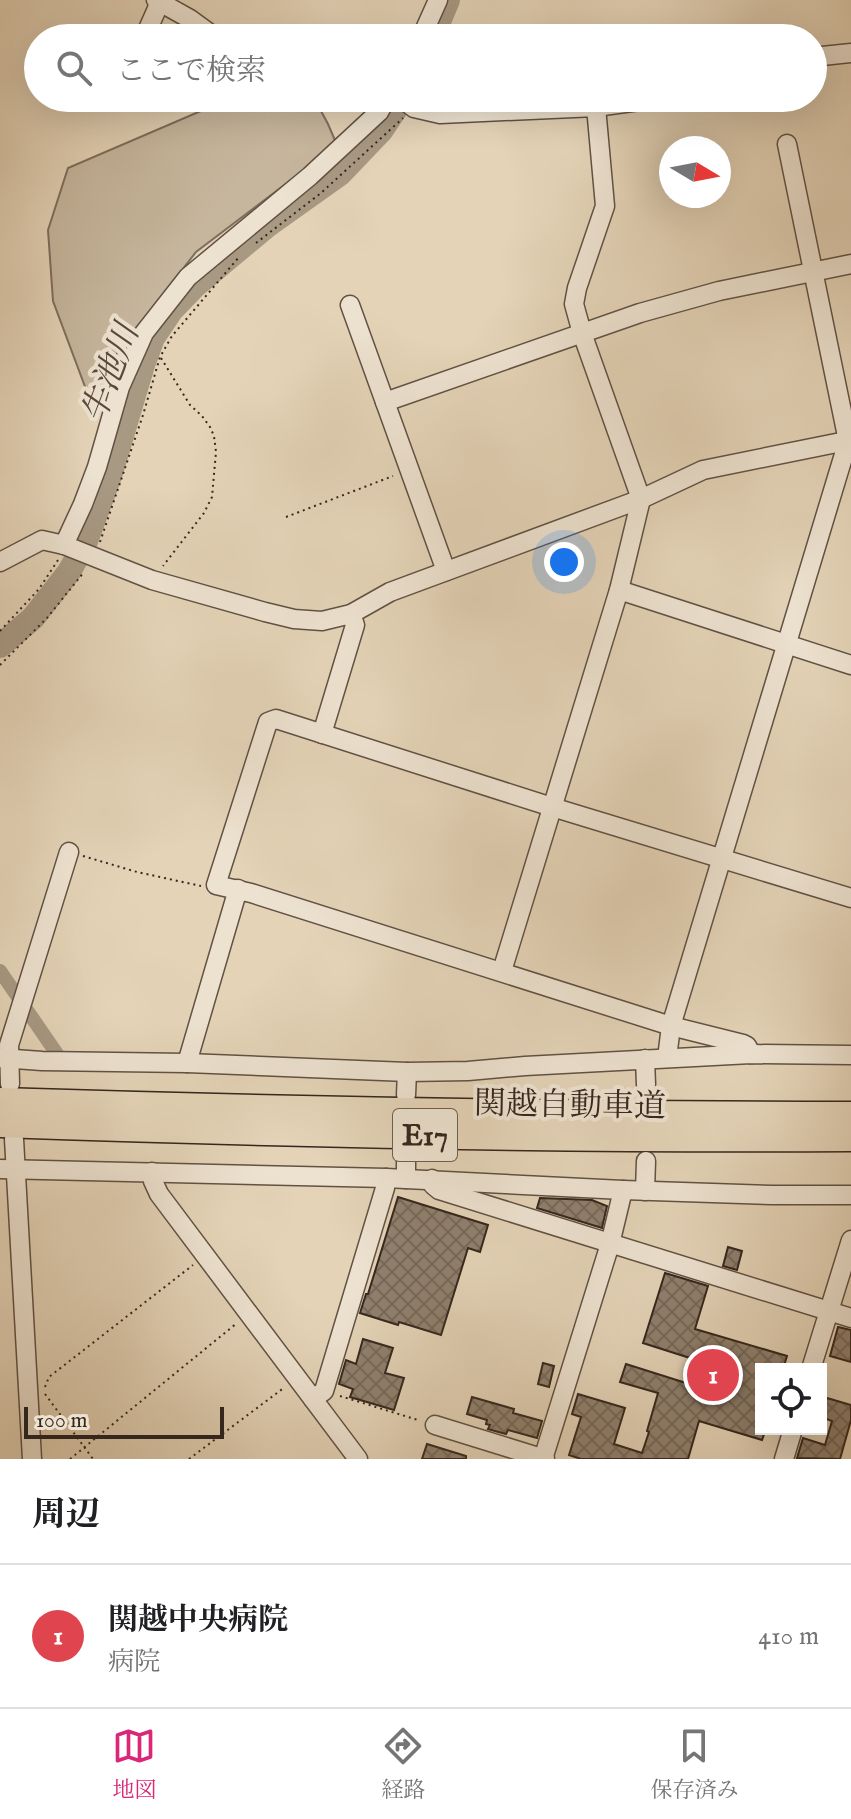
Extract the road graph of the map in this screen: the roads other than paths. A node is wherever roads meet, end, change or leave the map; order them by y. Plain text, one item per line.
1 (438, 0) edge
2 (158, 1) edge
3 (149, 24) edge
4 (197, 24) edge
5 (427, 24) edge
6 (851, 53) edge
7 (827, 56) edge
8 (379, 112) edge
9 (434, 112) edge
10 (485, 112) edge
11 (597, 112) edge
12 (787, 144) dead end
13 (851, 264) edge
14 (814, 271) junction
15 (350, 305) dead end
16 (582, 333) junction
17 (385, 402) junction
18 (849, 440) edge
19 (641, 499) junction
20 (67, 546) junction
21 (0, 562) edge
22 (446, 571) junction
23 (619, 590) junction
24 (351, 614) junction
25 (787, 646) junction
26 (851, 665) edge
27 (322, 734) junction
28 (552, 807) junction
29 (69, 852) road end
30 (721, 858) junction
31 (238, 889) junction
32 (851, 898) edge
33 (502, 971) junction
34 (671, 1026) junction
35 (751, 1054) junction
36 (851, 1055) edge
37 (667, 1058) junction
38 (4, 1059) edge
39 (645, 1059) junction
40 (187, 1063) junction
41 (407, 1072) junction
42 (646, 1085) dead end
43 (5, 1092) edge
44 (406, 1095) dead end
45 (851, 1115) edge
46 (7, 1132) edge
47 (851, 1138) edge
48 (406, 1149) dead end
49 (646, 1161) dead end
50 (8, 1170) edge
51 (152, 1172) junction
52 (386, 1178) junction
53 (406, 1179) junction
54 (432, 1179) junction
55 (139, 1188) dead end
56 (623, 1190) junction
57 (645, 1191) junction
58 (851, 1195) edge
59 (851, 1240) edge
60 (610, 1244) junction
61 (829, 1311) junction
62 (851, 1318) edge
63 (813, 1363) edge
64 (318, 1395) junction
65 (435, 1425) road end
66 (791, 1435) edge
67 (32, 1459) edge
68 (346, 1459) edge
69 (358, 1459) edge
70 (544, 1459) edge
71 (784, 1459) edge

1 - 5 street
2 - 3 street
2 - 4 street
6 - 7 street
8 - 20 street
9 - 10 street
11 - 16 street
12 - 14 street
13 - 14 street
14 - 16 street
14 - 18 street
15 - 17 street
16 - 17 street
16 - 19 street
17 - 22 street
18 - 19 street
18 - 25 street
19 - 22 street
19 - 23 street
20 - 21 street
20 - 24 street
22 - 24 street
23 - 25 street
23 - 28 street
24 - 27 street
25 - 26 street
25 - 30 street
27 - 28 street
27 - 31 street
28 - 30 street
28 - 33 street
29 - 38 street
30 - 32 street
30 - 34 street
31 - 33 street
31 - 40 street
33 - 34 street
34 - 35 street
34 - 37 street
35 - 36 street
35 - 37 street
37 - 39 street
38 - 40 street
38 - 43 street
39 - 41 street
39 - 42 street
40 - 41 street
41 - 44 street
43 - 45 highway, 関越自動車道 / E17
46 - 47 highway, 関越自動車道 / E17
46 - 50 street
48 - 53 street
49 - 57 street
50 - 51 street
50 - 67 street
51 - 52 street
51 - 64 street
52 - 53 street
52 - 64 street
53 - 54 street
54 - 56 street
54 - 60 street
55 - 68 street
56 - 57 street
56 - 60 street
57 - 58 street
59 - 61 street
60 - 61 street
60 - 70 street
61 - 62 street
61 - 63 street
64 - 69 street
65 - 70 street
66 - 71 street

